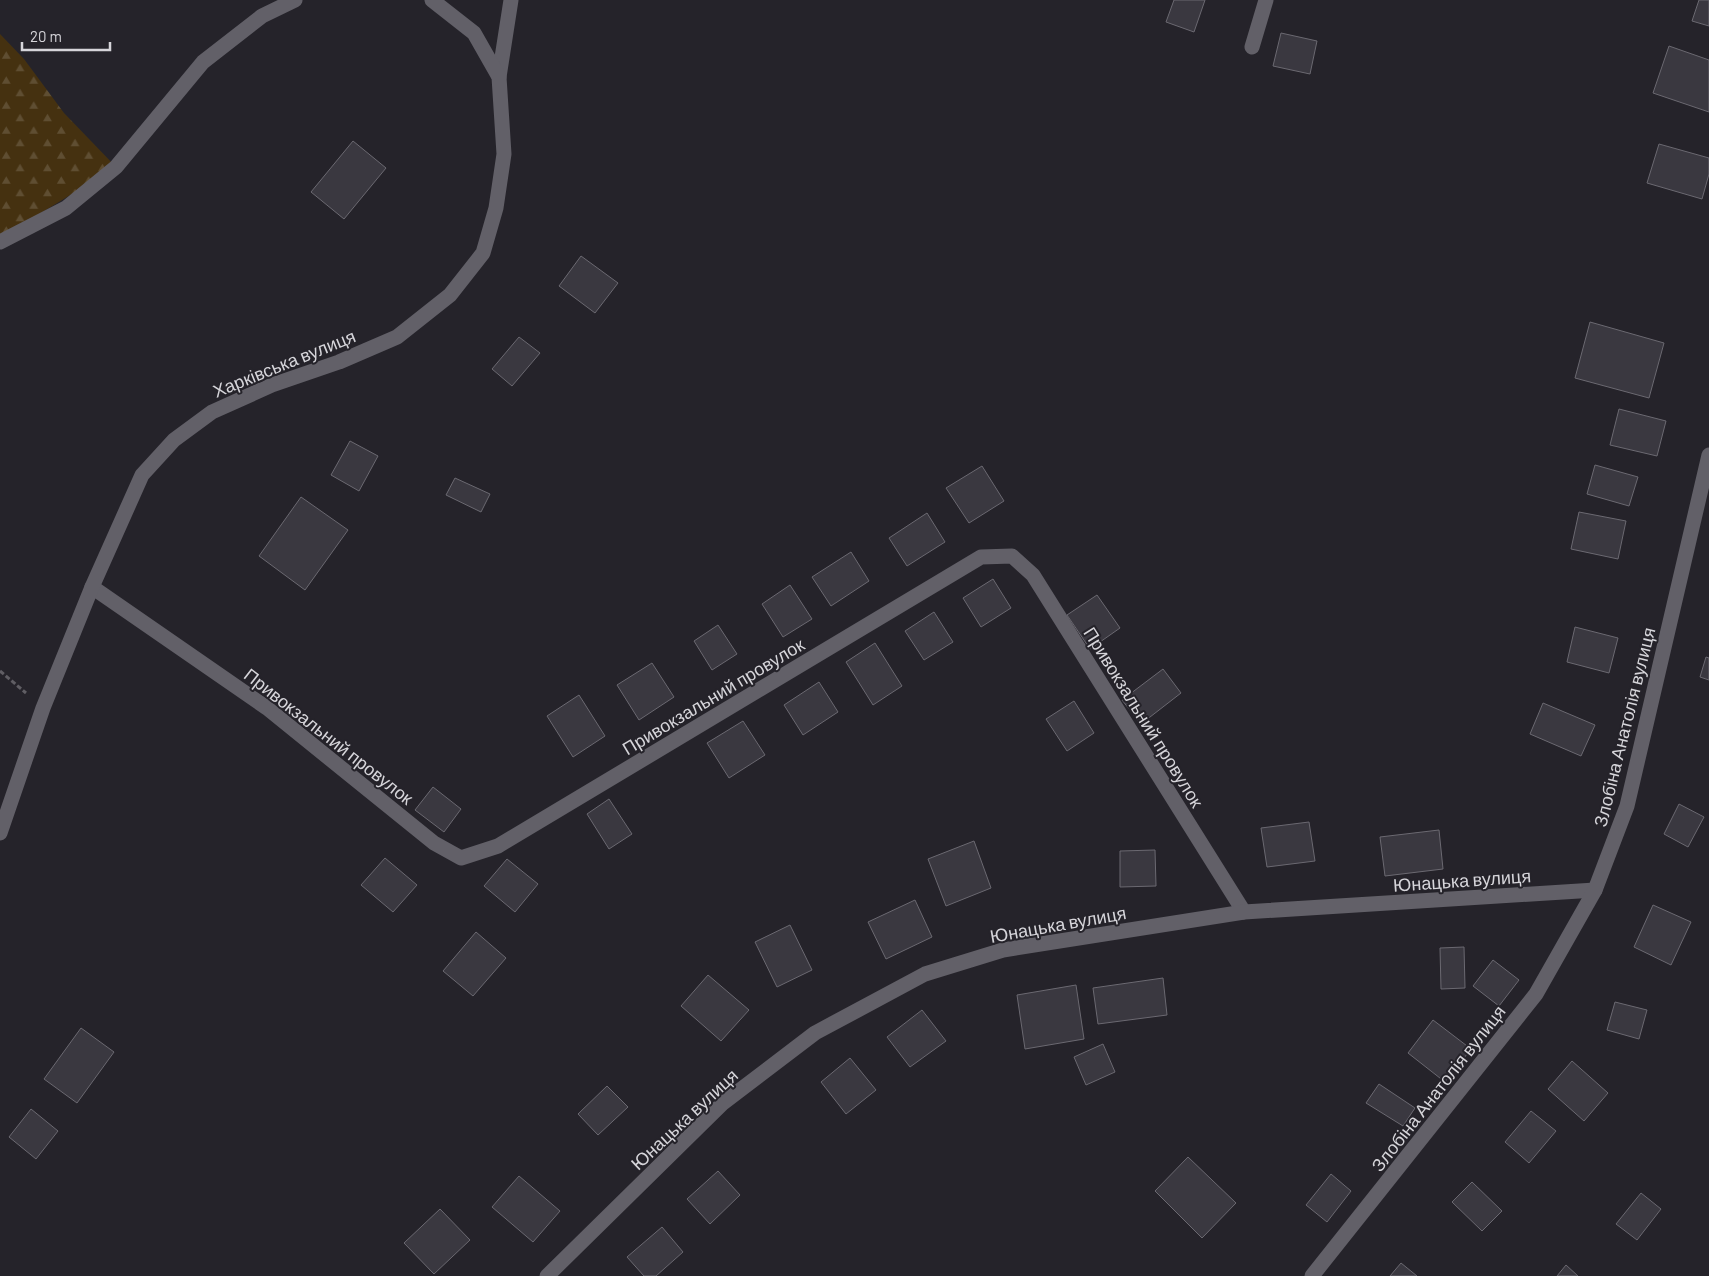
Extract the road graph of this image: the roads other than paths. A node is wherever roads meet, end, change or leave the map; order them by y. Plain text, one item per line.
1 (295, 0) edge
2 (432, 0) edge
3 (511, 0) edge
4 (1266, 0) edge
5 (1252, 47) dead end
6 (499, 77) junction
7 (0, 242) edge
8 (1709, 455) edge
9 (92, 587) junction
10 (0, 833) edge
11 (1595, 890) junction
12 (1244, 912) junction
13 (547, 1276) edge
14 (1312, 1276) edge

1 - 7 street
2 - 6 street, Харківська вулиця
3 - 6 street, Харківська вулиця
4 - 5 street
6 - 9 street, Харківська вулиця
8 - 11 street, Злобіна Анатолія вулиця
9 - 10 street, Харківська вулиця
9 - 12 street, Привокзальний провулок
11 - 12 street, Юнацька вулиця
11 - 14 street, Злобіна Анатолія вулиця
12 - 13 street, Юнацька вулиця

